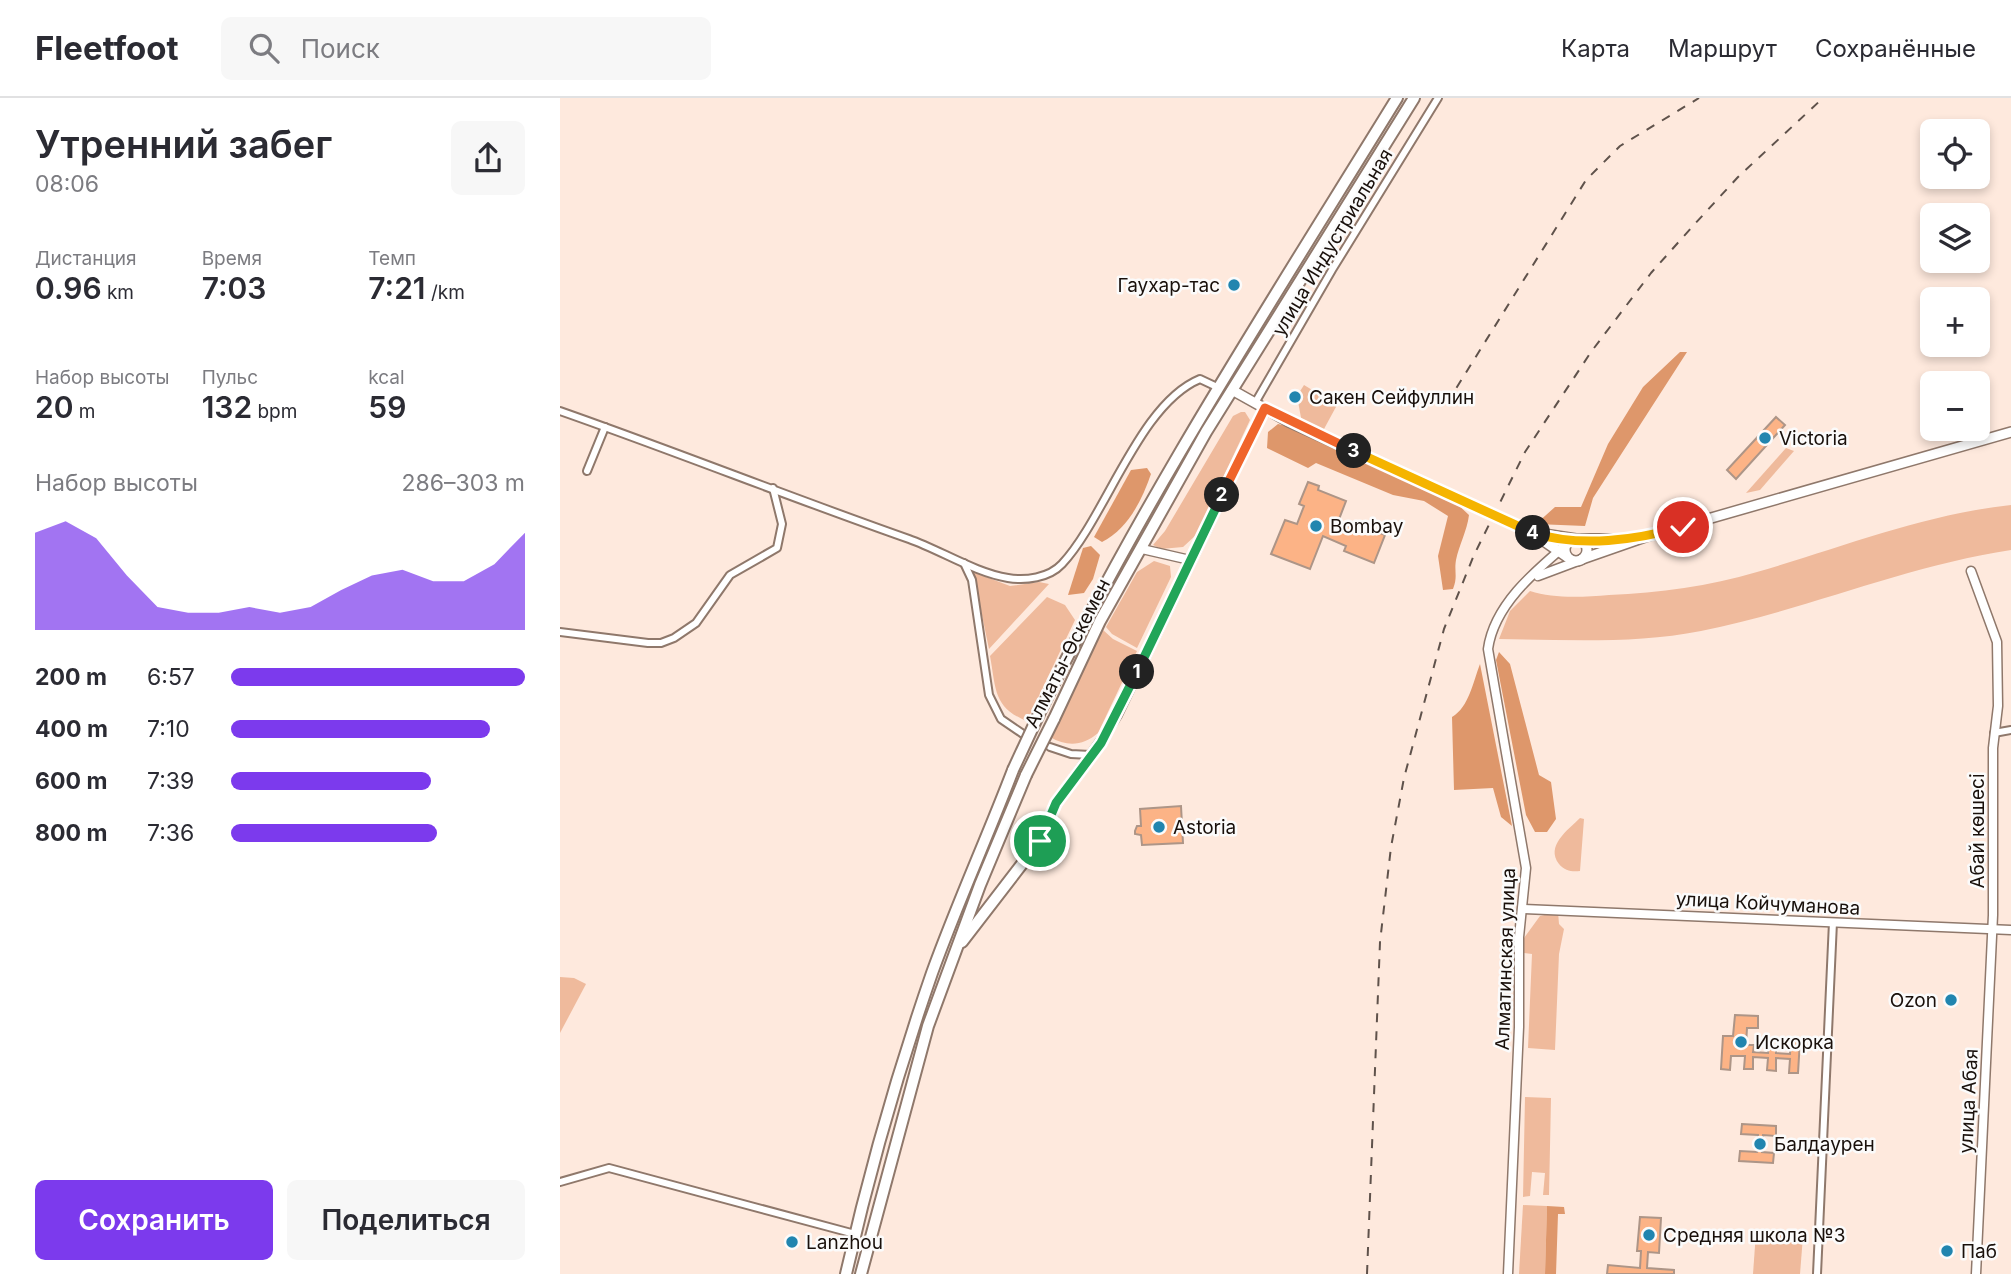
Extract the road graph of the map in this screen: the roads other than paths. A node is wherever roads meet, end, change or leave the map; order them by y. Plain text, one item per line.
1 (1397, 98) edge
2 (1414, 98) edge
3 (1438, 98) edge
4 (1217, 387) junction
5 (1232, 390) junction
6 (1255, 403) junction
7 (1265, 408) junction
8 (560, 411) edge
9 (605, 427) junction
10 (2011, 432) edge
11 (587, 471) dead end
12 (773, 488) junction
13 (1531, 532) junction
14 (1645, 537) junction
15 (1573, 541) junction
16 (1142, 549) junction
17 (1558, 551) junction
18 (1567, 557) junction
19 (1191, 560) junction
20 (1580, 560) junction
21 (963, 562) junction
22 (1971, 571) dead end
23 (1532, 579) junction
24 (560, 632) edge
25 (2011, 730) edge
26 (1994, 733) junction
27 (1023, 734) dead end
28 (1050, 747) dead end
29 (1090, 755) junction
30 (1032, 850) joint
31 (1523, 909) junction
32 (1833, 922) junction
33 (1992, 929) junction
34 (2011, 930) edge
35 (958, 947) junction
36 (560, 1182) edge
37 (855, 1234) junction
38 (846, 1274) edge
39 (860, 1274) edge
40 (1508, 1274) edge
41 (1817, 1274) edge
42 (1976, 1274) edge

1 - 4 highway, Алматы-Өскемен
2 - 5 highway, Алматы-Өскемен
3 - 6 street, улица Индустриальная
4 - 21 street
4 - 37 highway, Алматы-Өскемен, bridge
5 - 6 main road
5 - 16 highway, Алматы-Өскемен
6 - 7 main road
7 - 13 main road
7 - 19 street
8 - 9 street
9 - 11 street
9 - 12 street
10 - 14 main road
12 - 21 street
12 - 24 street
13 - 15 main road
13 - 17 main road
14 - 15 main road
14 - 20 main road
15 - 17 street, Алматинская улица
15 - 18 main road
15 - 20 main road
16 - 19 street
16 - 35 highway, Алматы-Өскемен, bridge
17 - 18 main road
17 - 23 street, Алматинская улица
18 - 20 main road
19 - 29 street
20 - 23 street
21 - 27 street
22 - 26 street, Абай көшесі
23 - 31 street, Алматинская улица
25 - 26 street
26 - 33 street, Абай көшесі
28 - 29 street
29 - 30 street
30 - 35 highway
31 - 32 street, улица Койчуманова
31 - 40 street, Алматинская улица
32 - 33 street, улица Койчуманова
32 - 41 street
33 - 34 street, улица Койчуманова
33 - 42 street, улица Абая
35 - 39 highway, Алматы-Өскемен
36 - 37 street
37 - 38 highway, Алматы-Өскемен

